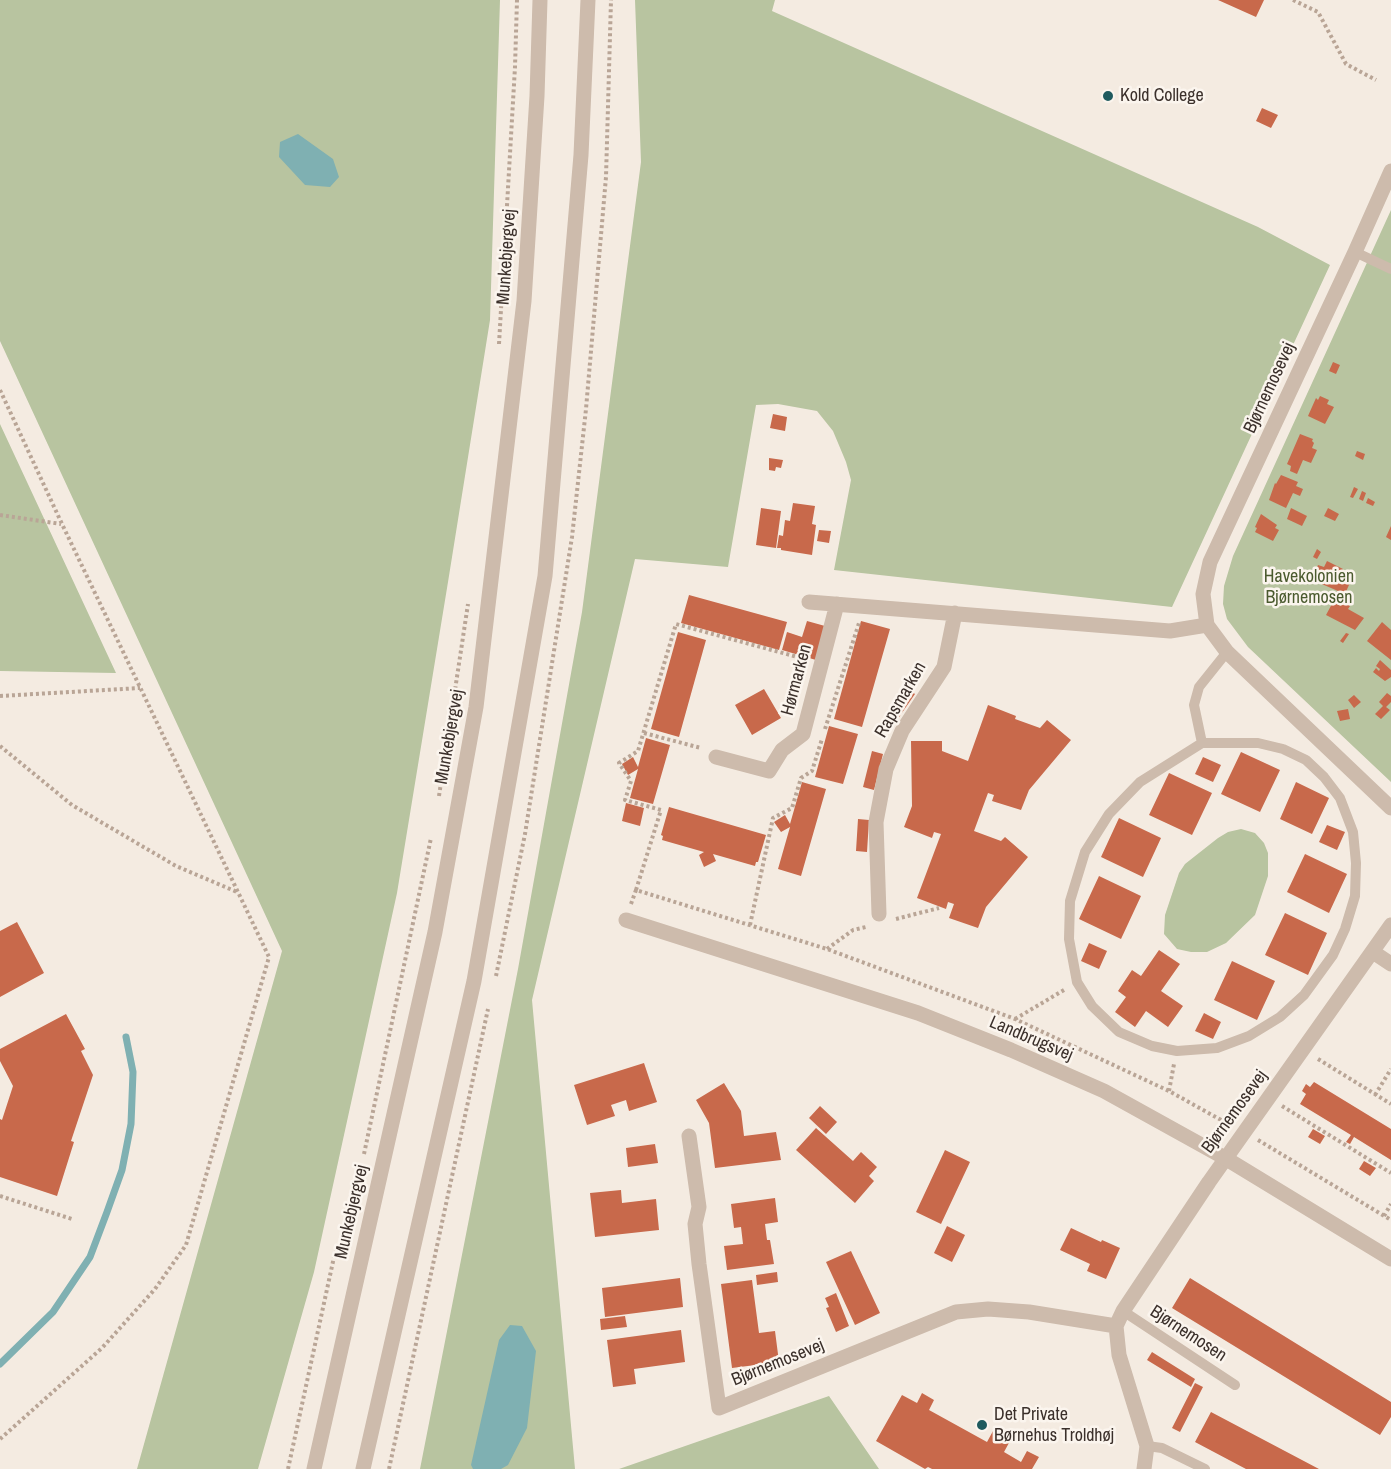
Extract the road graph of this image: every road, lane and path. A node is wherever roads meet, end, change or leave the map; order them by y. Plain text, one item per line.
1 (517, 0) edge
2 (540, 0) edge
3 (588, 0) edge
4 (1293, 0) edge
5 (1376, 81) dead end
6 (1391, 171) edge
7 (1355, 252) junction
8 (1391, 269) edge
9 (498, 354) dead end
10 (0, 390) edge
11 (0, 516) edge
12 (62, 524) junction
13 (469, 594) dead end
14 (809, 602) dead end
15 (837, 604) junction
16 (956, 613) junction
17 (859, 623) dead end
18 (1207, 625) junction
19 (1227, 652) junction
20 (821, 663) junction
21 (140, 688) junction
22 (0, 696) edge
23 (644, 733) junction
24 (1202, 743) junction
25 (0, 746) edge
26 (717, 757) joint
27 (438, 804) dead end
28 (1391, 808) edge
29 (432, 837) dead end
30 (636, 890) dead end
31 (238, 892) junction
32 (879, 914) dead end
33 (626, 920) dead end
34 (750, 925) dead end
35 (1391, 925) edge
36 (1373, 952) junction
37 (1391, 964) edge
38 (1077, 981) junction
39 (1016, 1019) dead end
40 (1303, 1050) junction
41 (1177, 1052) junction
42 (1391, 1069) edge
43 (1169, 1092) dead end
44 (1375, 1095) junction
45 (1269, 1098) junction
46 (1391, 1104) edge
47 (689, 1136) dead end
48 (363, 1158) dead end
49 (1225, 1158) junction
50 (1391, 1173) edge
51 (0, 1196) edge
52 (1391, 1204) edge
53 (351, 1215) dead end
54 (1384, 1216) dead end
55 (72, 1219) dead end
56 (1391, 1259) edge
57 (1123, 1311) junction
58 (1116, 1326) junction
59 (1235, 1385) dead end
60 (0, 1439) edge
61 (1147, 1446) junction
62 (288, 1469) edge
63 (314, 1469) edge
64 (363, 1469) edge
65 (1144, 1469) edge
66 (1205, 1469) edge

1 - 9 path
2 - 63 street, Munkebjergvej
3 - 64 street
4 - 5 path
6 - 7 street, Bjørnemosevej
7 - 8 lane
7 - 18 street, Bjørnemosevej
10 - 12 path
11 - 12 path
12 - 21 path
13 - 27 path
14 - 15 street
15 - 16 street
15 - 20 street, Hørmarken
16 - 18 street
16 - 32 street, Rapsmarken
17 - 34 path
18 - 19 street, Bjørnemosevej
19 - 24 lane
19 - 28 street, Bjørnemosevej
20 - 23 path
20 - 26 street, Hørmarken
21 - 22 path
21 - 31 path
23 - 26 path
23 - 30 path
24 - 38 lane
24 - 41 lane
25 - 31 path
29 - 48 path
31 - 60 path
33 - 49 street, Landbrugsvej
35 - 36 street, Bjørnemosevej
36 - 37 street
36 - 40 street, Bjørnemosevej
38 - 39 path
38 - 41 lane
40 - 44 path
40 - 45 street, Bjørnemosevej
41 - 43 path
42 - 44 path
44 - 46 path
45 - 49 street, Bjørnemosevej
45 - 50 path
47 - 58 street, Bjørnemosevej
49 - 56 street, Landbrugsvej
49 - 57 street, Bjørnemosevej
51 - 55 path
52 - 54 path
53 - 62 path
57 - 58 street, Bjørnemosevej
57 - 59 lane, Bjørnemosen
58 - 61 street
61 - 65 street
61 - 66 lane

